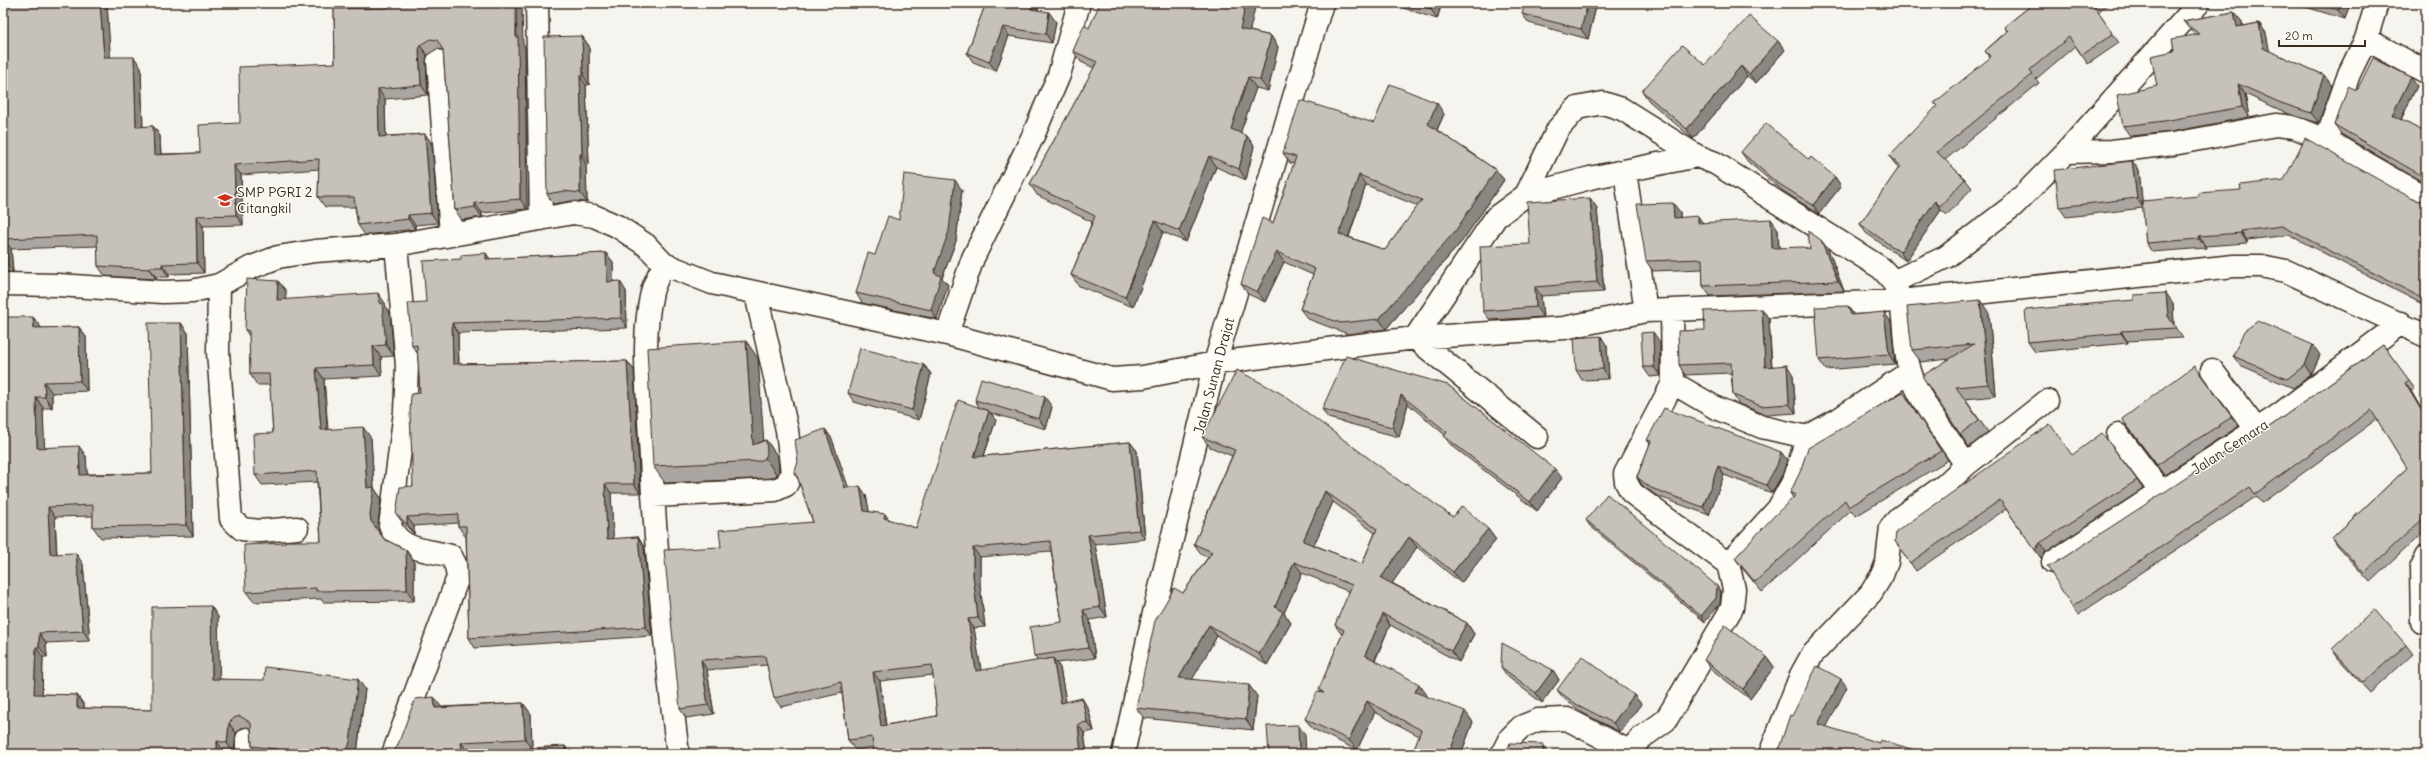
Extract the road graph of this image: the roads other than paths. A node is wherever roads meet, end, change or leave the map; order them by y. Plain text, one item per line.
1 (538, 3) edge
2 (1322, 3) edge
3 (2199, 3) edge
4 (2377, 3) edge
5 (1078, 7) dead end
6 (2366, 39) junction
7 (438, 62) dead end
8 (2426, 72) edge
9 (2326, 140) junction
10 (2066, 152) junction
11 (1697, 156) junction
12 (1625, 172) junction
13 (1526, 195) junction
14 (2426, 198) edge
15 (541, 219) junction
16 (451, 235) junction
17 (396, 245) junction
18 (664, 264) junction
19 (3, 284) edge
20 (219, 286) junction
21 (1896, 291) junction
22 (756, 294) junction
23 (1672, 310) junction
24 (1646, 311) junction
25 (2401, 323) junction
26 (947, 334) junction
27 (2426, 336) edge
28 (1415, 338) junction
29 (1215, 363) junction
30 (2212, 370) dead end
31 (1910, 372) junction
32 (1674, 383) junction
33 (2047, 401) dead end
34 (2257, 430) junction
35 (2118, 435) dead end
36 (1806, 436) junction
37 (1536, 437) dead end
38 (1966, 465) junction
39 (2162, 492) junction
40 (653, 496) junction
41 (297, 528) dead end
42 (2426, 557) edge
43 (2053, 562) dead end
44 (1728, 564) junction
45 (2422, 622) dead end
46 (1628, 752) edge
47 (393, 754) edge
48 (678, 754) edge
49 (1123, 754) edge
50 (1502, 754) edge
51 (1770, 754) edge

1 - 15 street
2 - 29 street, Jalan Sunan Drajat
3 - 10 street
4 - 6 street
5 - 26 street
6 - 8 street
6 - 9 street
7 - 16 street
9 - 10 street
9 - 14 street
10 - 21 street
11 - 12 street
11 - 13 street
11 - 21 street
12 - 13 street
12 - 24 street
13 - 28 street
15 - 16 street
15 - 18 street
16 - 17 street
17 - 20 street
17 - 47 street
18 - 22 street
18 - 40 street
19 - 20 street
20 - 41 street
21 - 23 street
21 - 25 street
21 - 31 street
22 - 26 street
22 - 40 street
23 - 24 street
23 - 32 street
24 - 28 street
25 - 27 street
25 - 34 street, Jalan Cemara
26 - 29 street
28 - 29 street
28 - 37 street
29 - 49 street, Jalan Sunan Drajat
30 - 34 street
31 - 36 street
31 - 38 street
32 - 36 street
32 - 44 street
33 - 38 street
34 - 39 street, Jalan Cemara
35 - 39 street
36 - 44 street
38 - 51 street
39 - 43 street, Jalan Cemara
40 - 48 street
42 - 45 street
44 - 46 street
46 - 50 street

